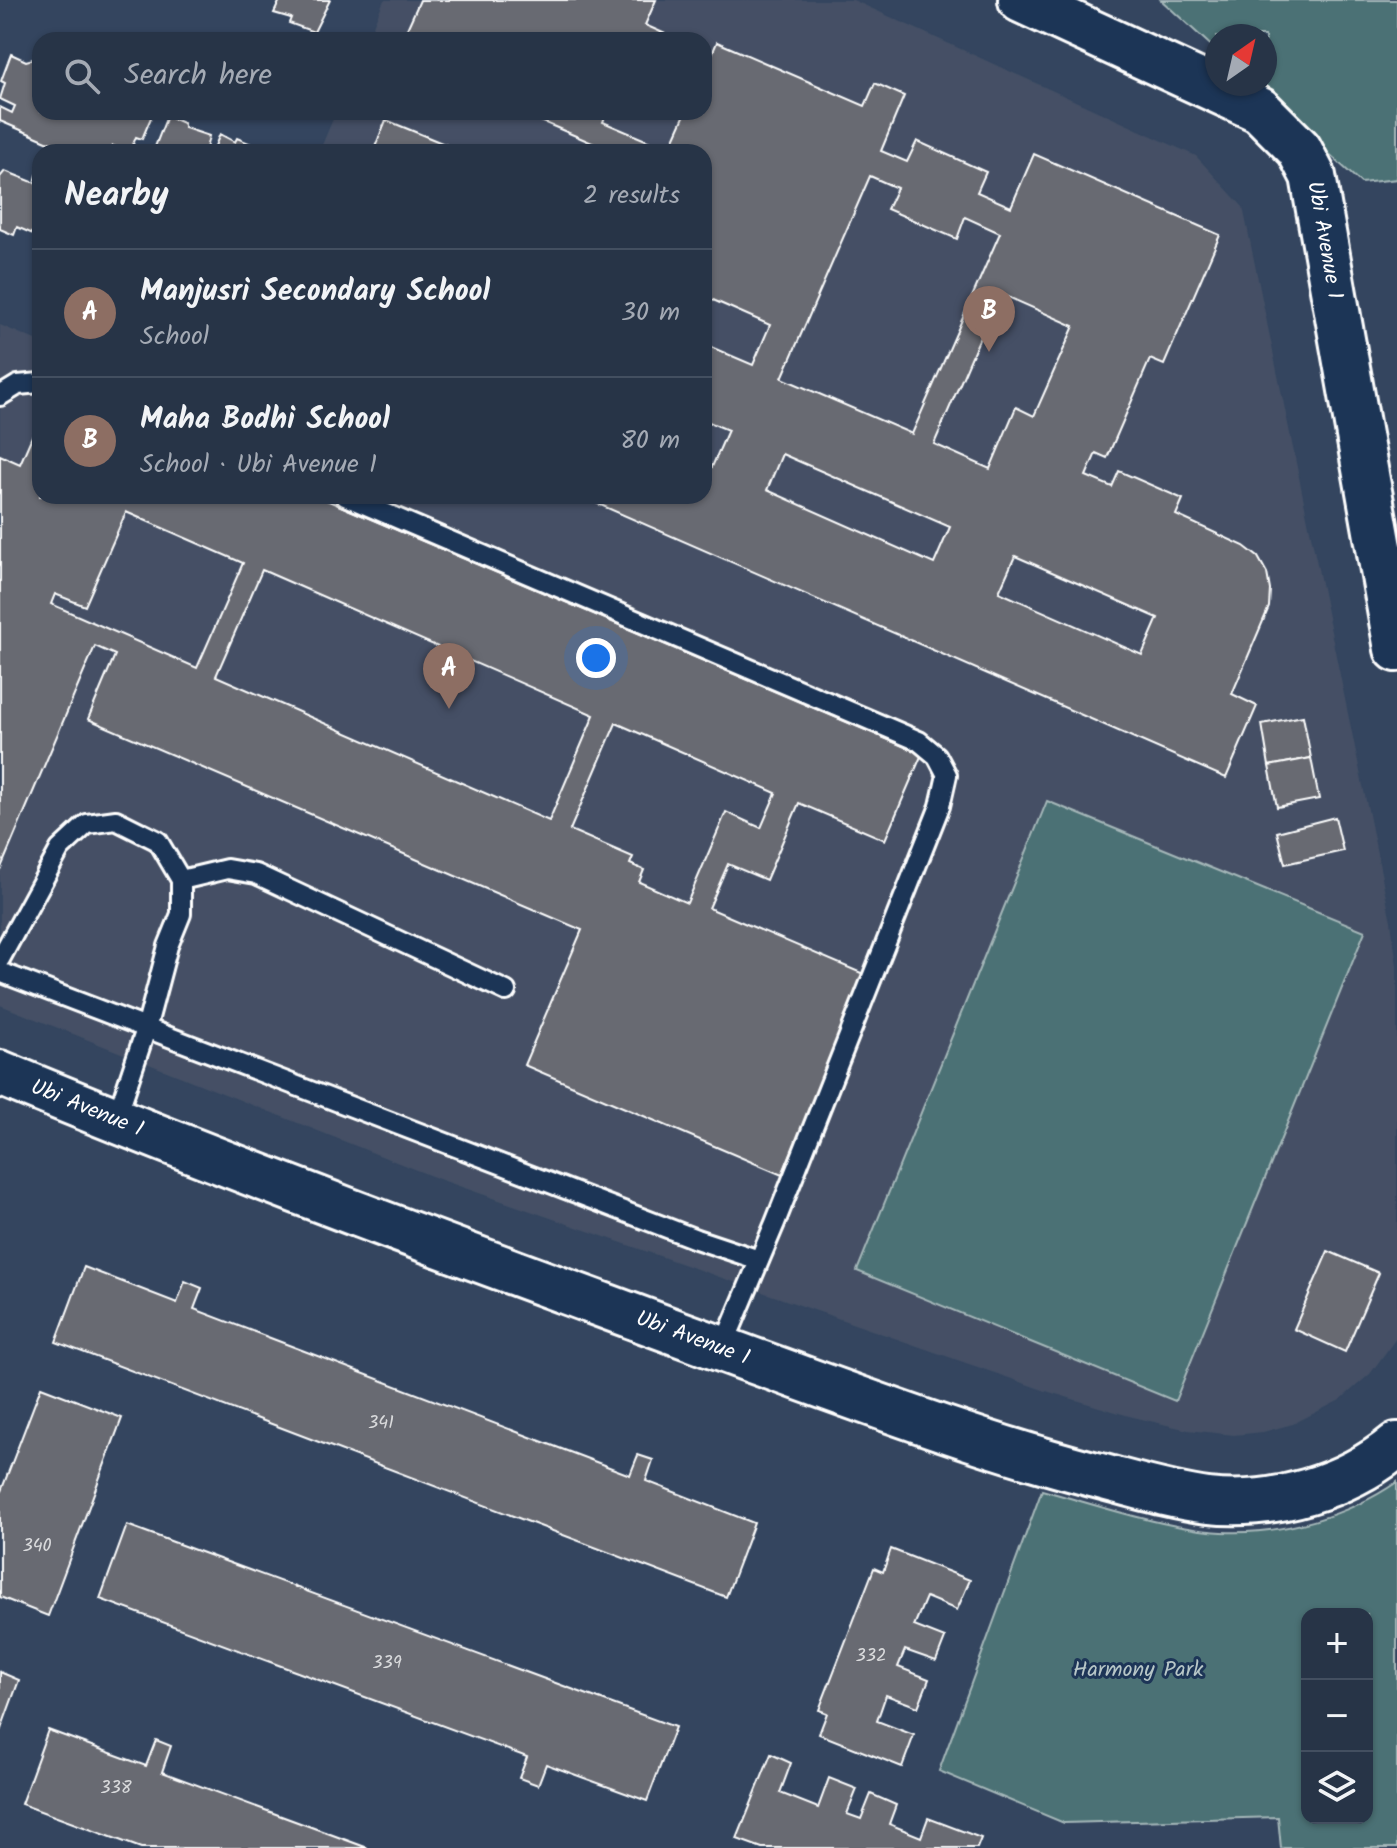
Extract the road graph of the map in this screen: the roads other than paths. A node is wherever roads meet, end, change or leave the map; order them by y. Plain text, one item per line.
1 (1021, 0) edge
2 (32, 384) edge
3 (0, 396) edge
4 (364, 504) edge
5 (1397, 649) edge
6 (181, 880) junction
7 (0, 959) edge
8 (0, 972) edge
9 (506, 991) dead end
10 (146, 1029) junction
11 (0, 1073) edge
12 (115, 1121) junction
13 (759, 1260) junction
14 (722, 1349) junction
15 (1397, 1445) edge

1 - 5 street, Ubi Avenue 1
2 - 3 lane
4 - 13 lane
6 - 7 lane
6 - 9 lane
6 - 10 lane
8 - 10 lane
10 - 12 lane
10 - 13 lane
11 - 12 street, Ubi Avenue 1
12 - 14 street, Ubi Avenue 1
13 - 14 lane
14 - 15 street, Ubi Avenue 1

